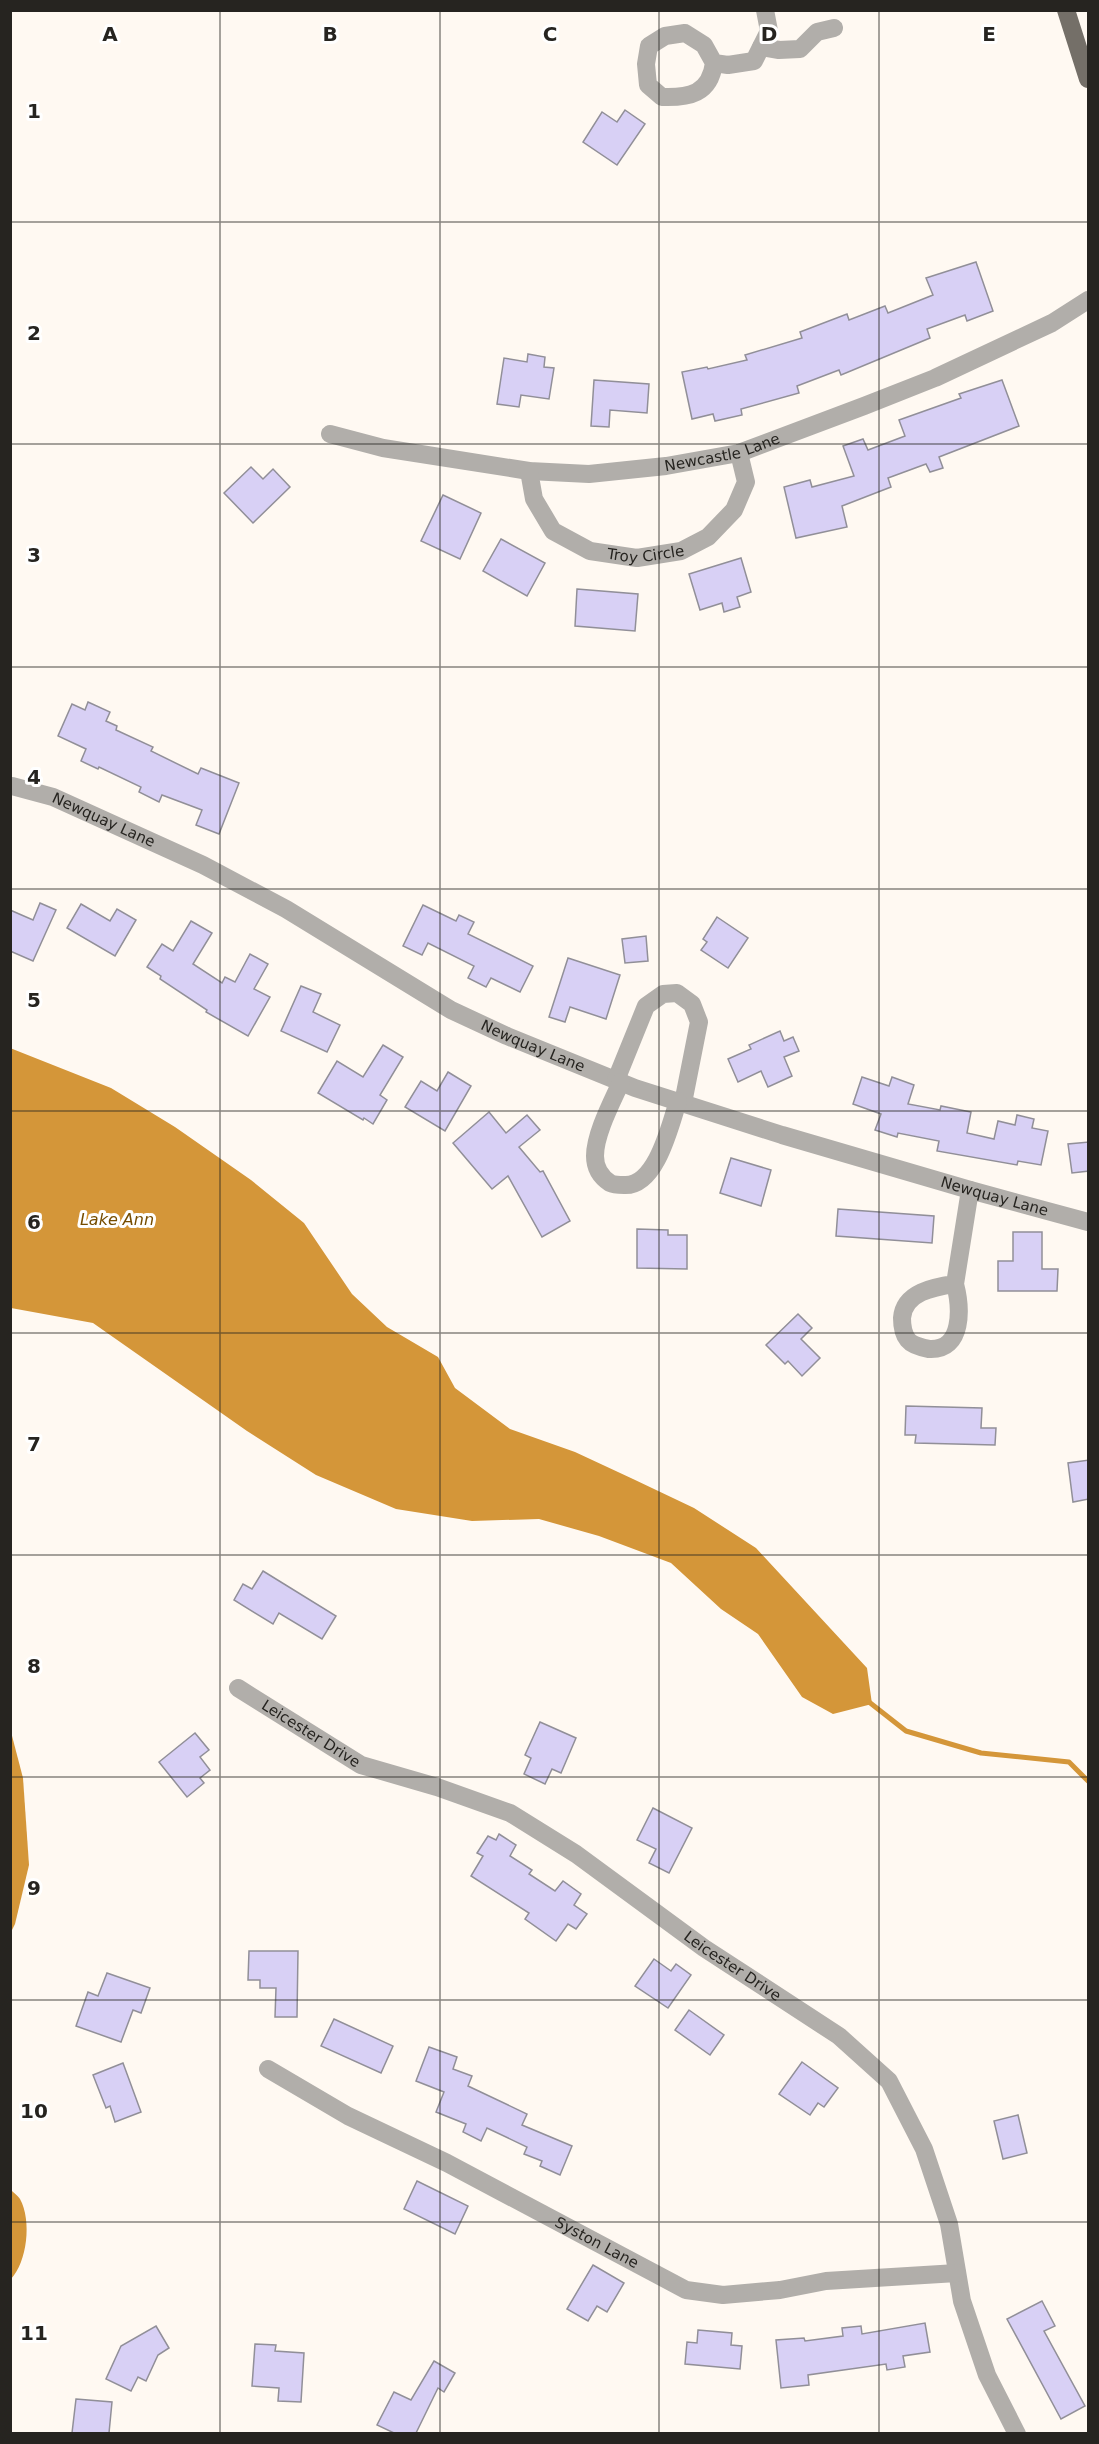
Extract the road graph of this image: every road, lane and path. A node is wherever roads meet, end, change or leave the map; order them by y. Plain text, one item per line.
1 (765, 10) edge
2 (1066, 10) edge
3 (834, 28) dead end
4 (761, 47) junction
5 (714, 63) dead end
6 (1089, 79) edge
7 (1089, 300) edge
8 (330, 434) dead end
9 (739, 453) junction
10 (529, 471) junction
11 (12, 786) edge
12 (618, 1081) junction
13 (680, 1102) junction
14 (970, 1190) junction
15 (1089, 1222) edge
16 (956, 1284) dead end
17 (238, 1688) dead end
18 (268, 2069) dead end
19 (957, 2273) junction
20 (1017, 2433) edge

1 - 4 street
2 - 6 main road
3 - 4 street
4 - 5 street
7 - 9 street, Newcastle Lane
8 - 10 street, Newcastle Lane
9 - 10 street, Newcastle Lane
9 - 10 street, Troy Circle
11 - 12 street, Newquay Lane
12 - 13 street, Newquay Lane
12 - 13 street
12 - 13 street
13 - 14 street, Newquay Lane
14 - 15 street, Newquay Lane
14 - 16 street
17 - 19 street, Leicester Drive
18 - 19 street, Syston Lane
19 - 20 street, Leicester Drive

